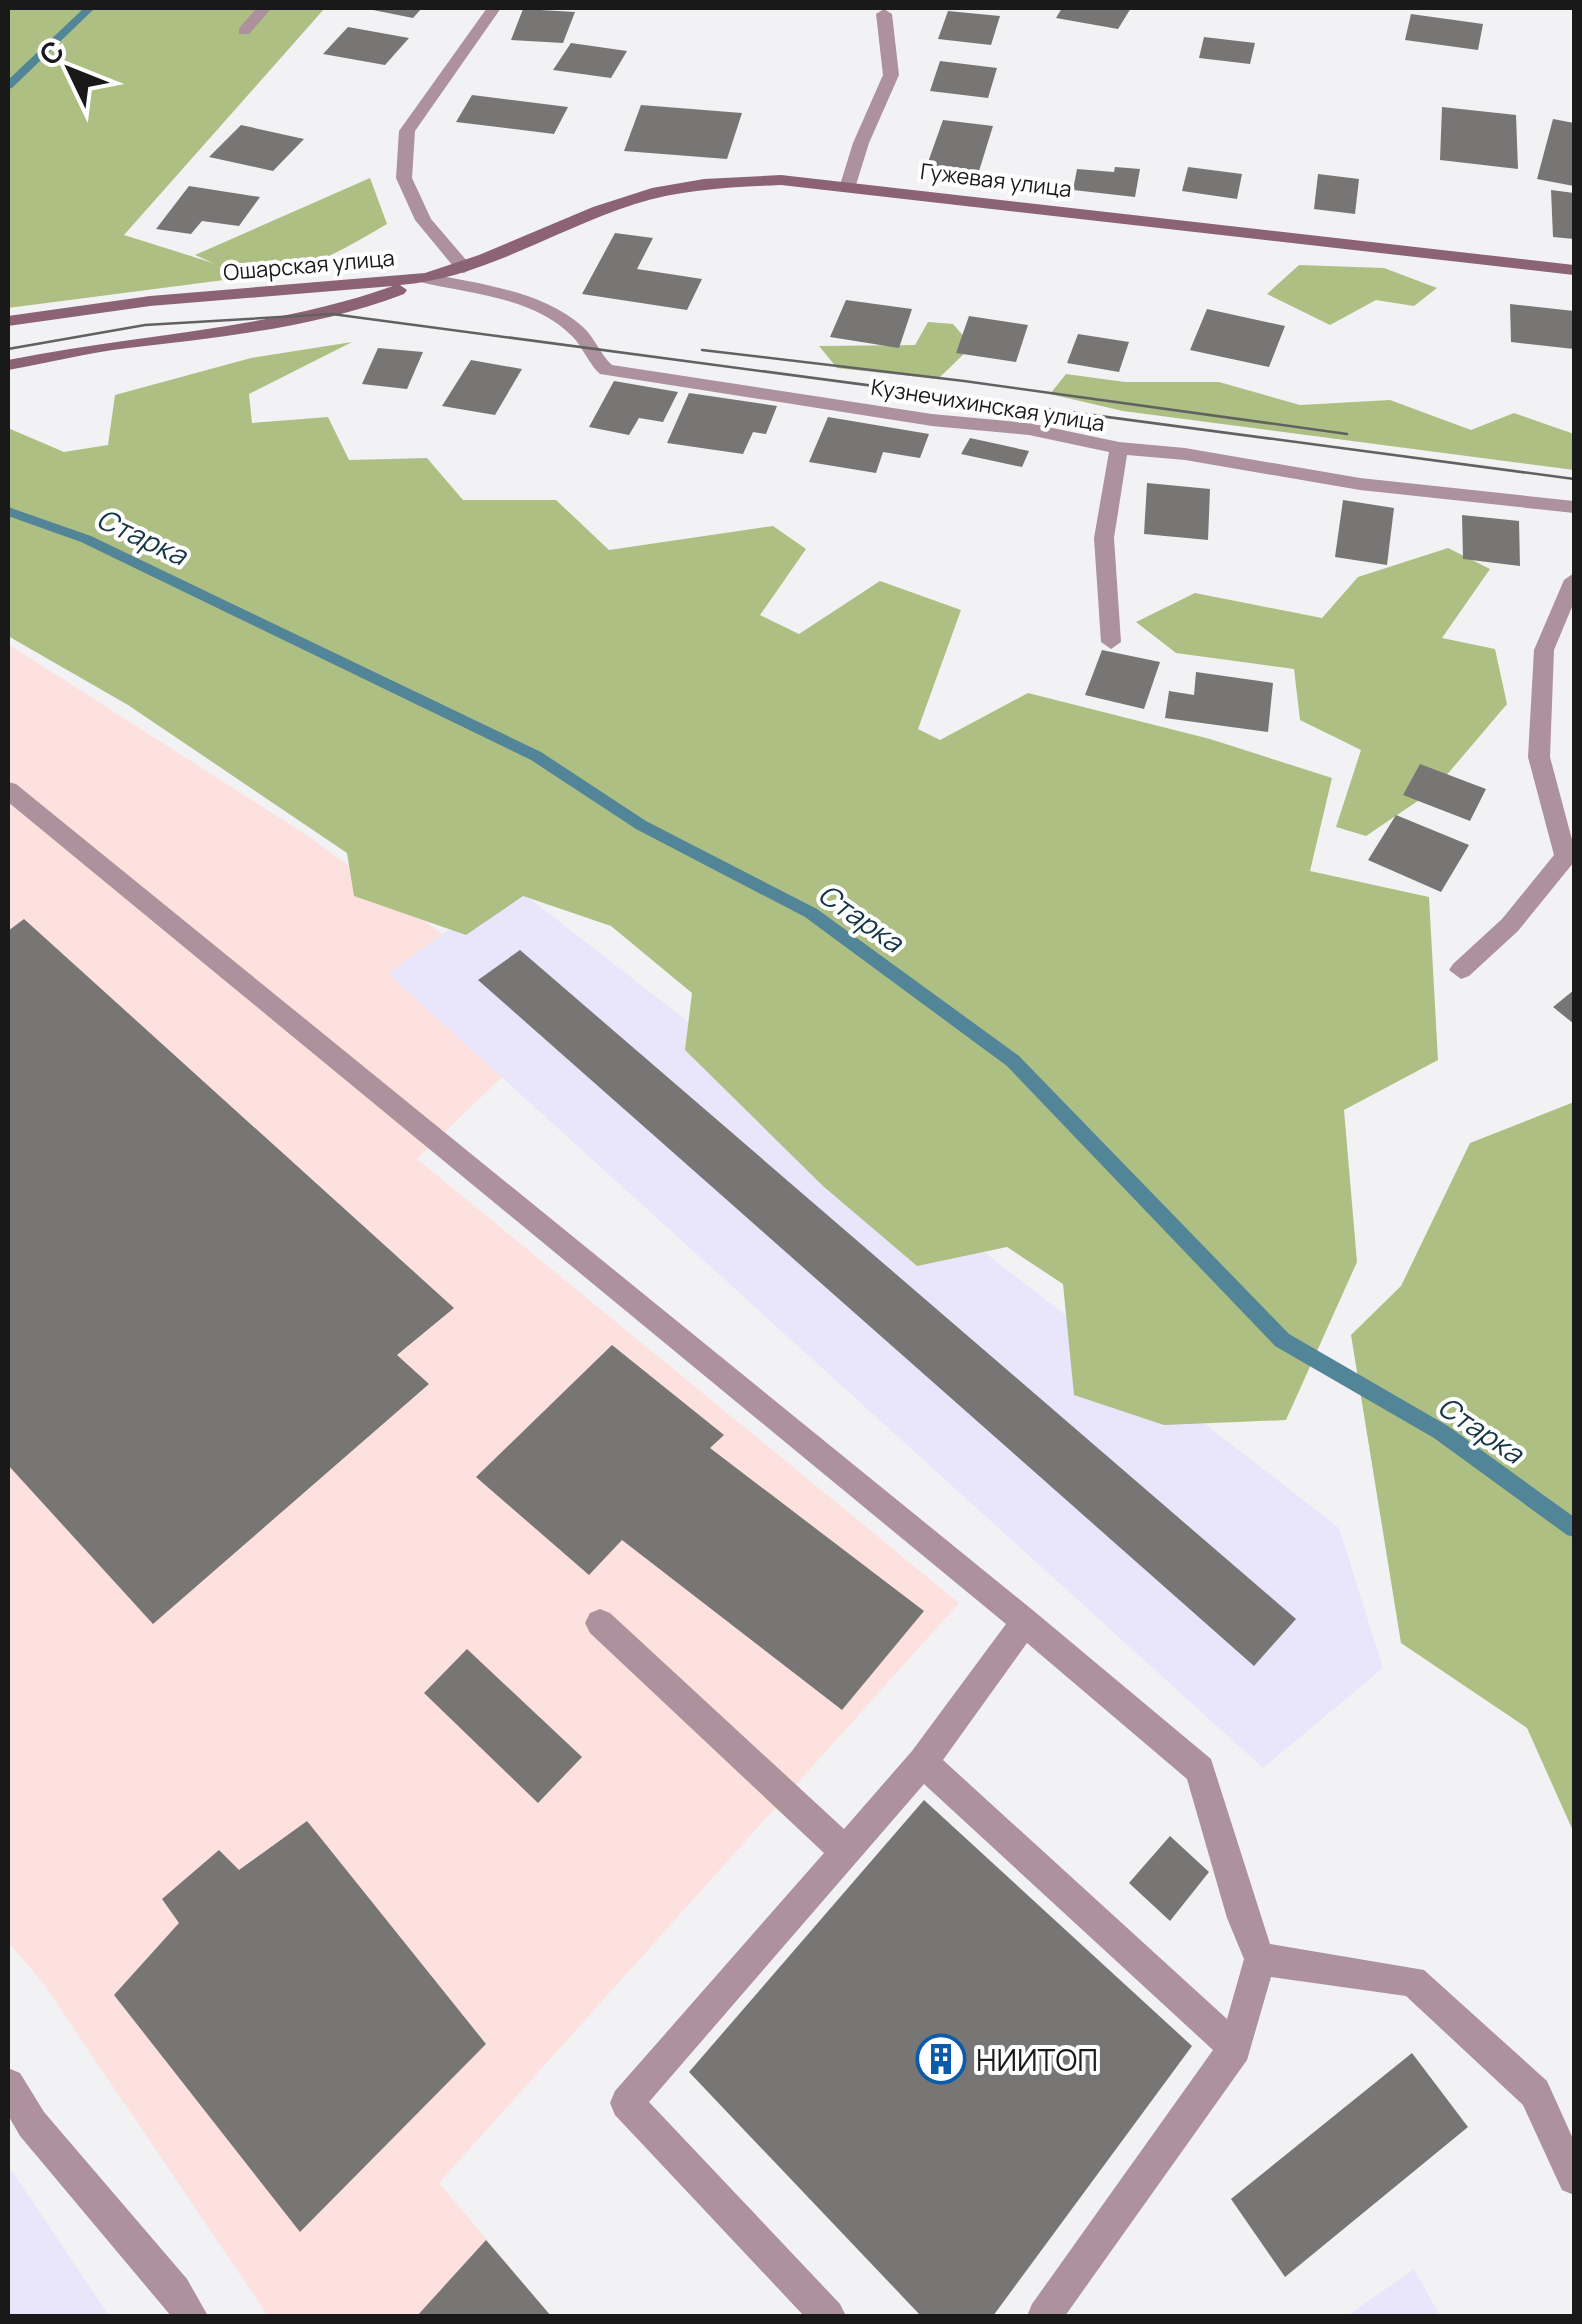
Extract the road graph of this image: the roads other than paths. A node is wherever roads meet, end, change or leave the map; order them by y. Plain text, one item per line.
1 (265, 8) edge
2 (494, 8) edge
3 (884, 14) dead end
4 (244, 31) dead end
5 (848, 185) junction
6 (464, 268) junction
7 (1574, 270) edge
8 (426, 278) junction
9 (8, 321) edge
10 (8, 365) edge
11 (1120, 448) junction
12 (1574, 507) edge
13 (1574, 580) edge
14 (1111, 642) dead end
15 (8, 790) edge
16 (1461, 970) dead end
17 (600, 1622) dead end
18 (1025, 1622) junction
19 (923, 1762) junction
20 (846, 1852) junction
21 (1260, 1960) junction
22 (1235, 2048) junction
23 (8, 2085) edge
24 (1574, 2178) edge
25 (190, 2316) edge
26 (828, 2316) edge
27 (1044, 2316) edge

1 - 4 street
2 - 6 street
3 - 5 street
5 - 6 street, Гужевая улица
5 - 7 street, Гужевая улица
6 - 8 street, Гужевая улица
8 - 9 street, Ошарская улица
8 - 10 street, Ошарская улица
8 - 11 street, Кузнечихинская улица
11 - 12 street, Кузнечихинская улица
11 - 14 street
13 - 16 street
15 - 18 street
17 - 20 street
18 - 19 street
18 - 21 street
19 - 20 street
19 - 22 street
20 - 26 street
21 - 22 street
21 - 24 street
22 - 27 street
23 - 25 street

